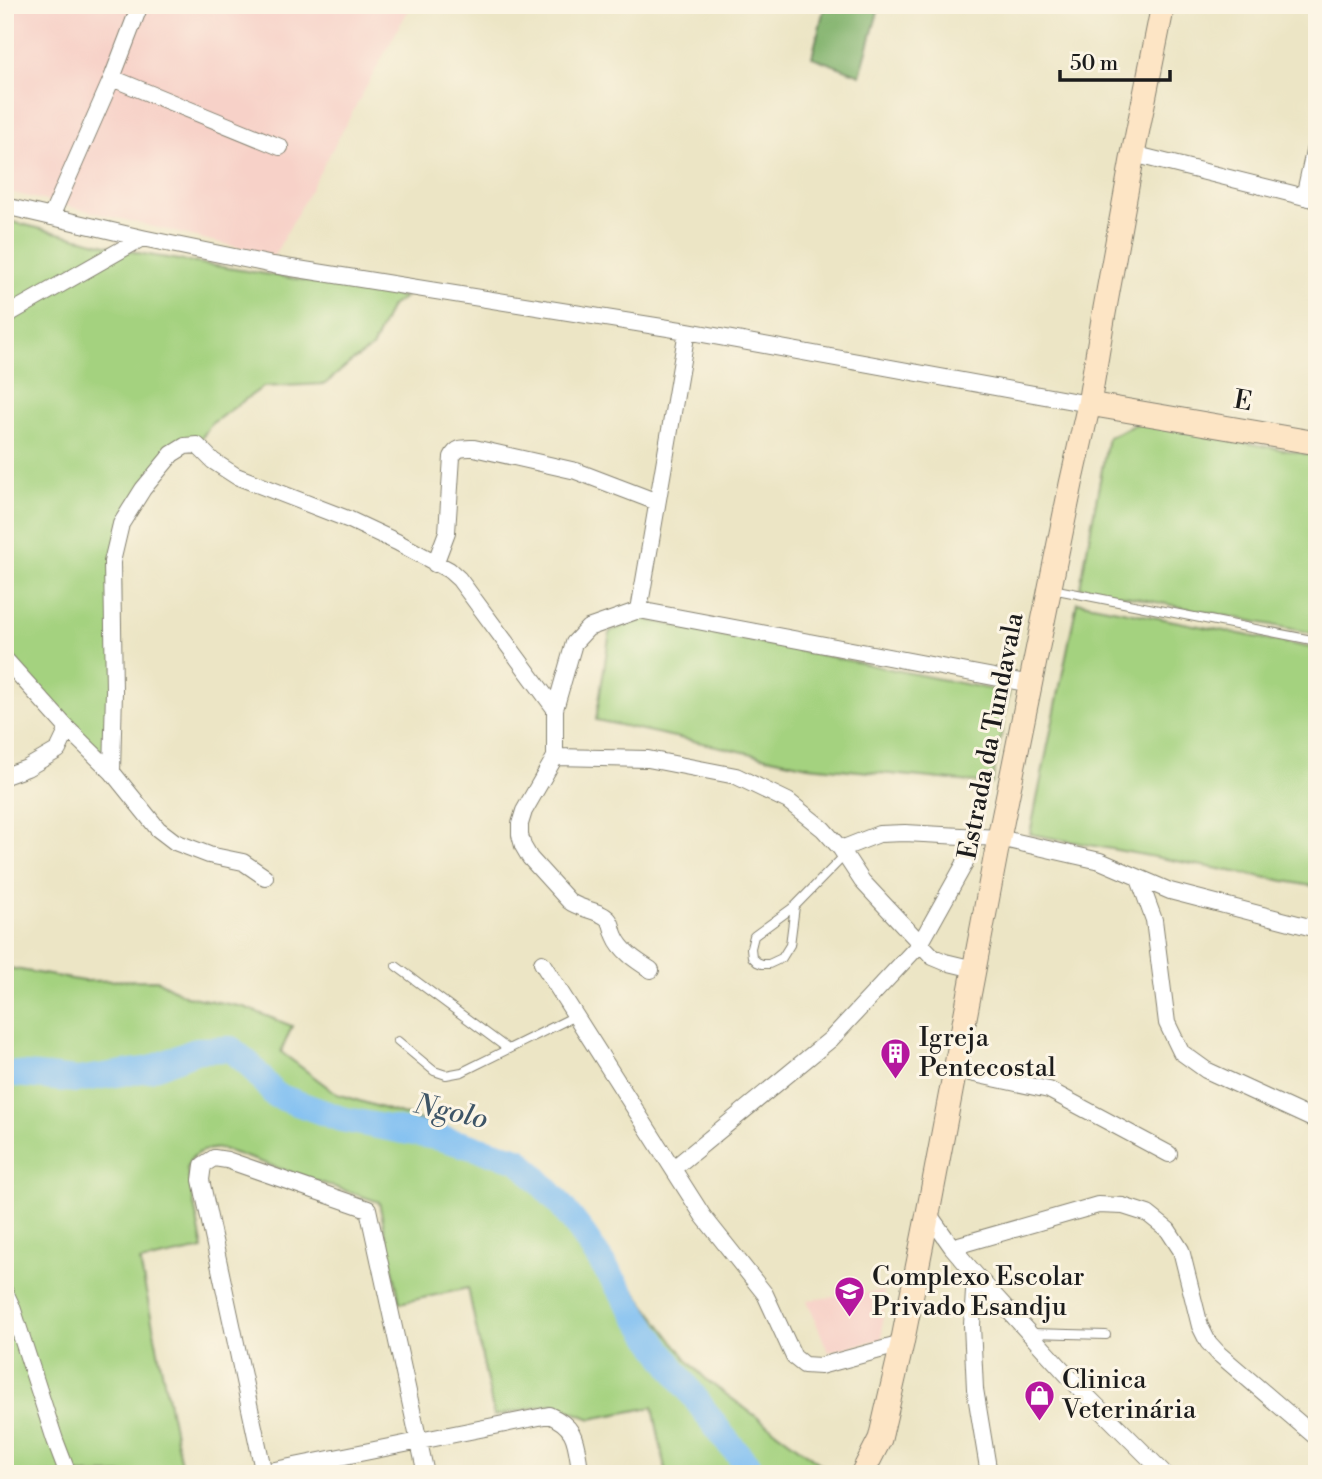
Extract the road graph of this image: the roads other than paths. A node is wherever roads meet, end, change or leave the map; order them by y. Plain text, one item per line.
1 (140, 5) edge
2 (1163, 5) edge
3 (112, 78) junction
4 (1317, 138) edge
5 (280, 147) dead end
6 (1133, 154) junction
7 (1310, 199) edge
8 (5, 206) edge
9 (51, 217) junction
10 (142, 238) junction
11 (5, 316) edge
12 (687, 331) junction
13 (1089, 404) junction
14 (1317, 443) edge
15 (657, 502) junction
16 (435, 564) junction
17 (1049, 589) junction
18 (639, 610) junction
19 (1317, 640) edge
20 (5, 659) edge
21 (1031, 684) junction
22 (555, 709) junction
23 (68, 729) junction
24 (555, 757) junction
25 (111, 772) junction
26 (5, 776) edge
27 (974, 838) junction
28 (999, 838) junction
29 (843, 852) junction
30 (265, 877) dead end
31 (1139, 879) junction
32 (795, 906) junction
33 (1317, 929) edge
34 (920, 944) junction
35 (542, 963) dead end
36 (396, 966) dead end
37 (974, 969) junction
38 (650, 970) dead end
39 (575, 1016) junction
40 (398, 1041) dead end
41 (508, 1049) junction
42 (956, 1070) junction
43 (1317, 1121) edge
44 (1169, 1154) dead end
45 (674, 1168) junction
46 (928, 1213) junction
47 (952, 1247) junction
48 (975, 1274) junction
49 (5, 1292) edge
50 (1029, 1333) junction
51 (1106, 1335) dead end
52 (902, 1344) junction
53 (1317, 1438) edge
54 (419, 1441) junction
55 (260, 1473) edge
56 (68, 1474) edge
57 (426, 1474) edge
58 (581, 1474) edge
59 (862, 1474) edge
60 (989, 1474) edge
61 (1165, 1474) edge

1 - 3 street
2 - 6 main road, Estrada da Tundavala
3 - 5 street
3 - 9 street
4 - 7 street
6 - 7 street
6 - 13 main road, Estrada da Tundavala
8 - 9 street
9 - 10 street
10 - 11 street
10 - 12 street
12 - 13 street
12 - 15 street
13 - 14 main road, E
13 - 17 main road, Estrada da Tundavala
15 - 16 street
15 - 18 street
16 - 22 street
16 - 25 street
17 - 19 lane
17 - 21 main road, Estrada da Tundavala
18 - 21 street
18 - 22 street
20 - 23 street
21 - 28 main road, Estrada da Tundavala
22 - 24 street
23 - 25 street
23 - 26 street
24 - 29 street
24 - 38 street
25 - 30 street
27 - 28 street
27 - 29 street
27 - 34 street
28 - 31 street
28 - 37 main road, Estrada da Tundavala
29 - 32 lane
29 - 34 street
31 - 33 street
31 - 43 street
32 - 32 lane
34 - 37 street
34 - 45 street
35 - 39 street
36 - 41 lane
37 - 42 main road, Estrada da Tundavala
39 - 41 lane
39 - 45 street
40 - 41 lane
42 - 44 street
42 - 46 main road, Estrada da Tundavala
45 - 52 street
46 - 47 street
46 - 52 main road, Estrada da Tundavala
47 - 48 street
47 - 53 street
48 - 50 street
48 - 60 street
49 - 56 street
50 - 51 lane
50 - 61 street
52 - 59 main road, Estrada da Tundavala
54 - 55 street
54 - 55 street
54 - 57 street
54 - 58 street

